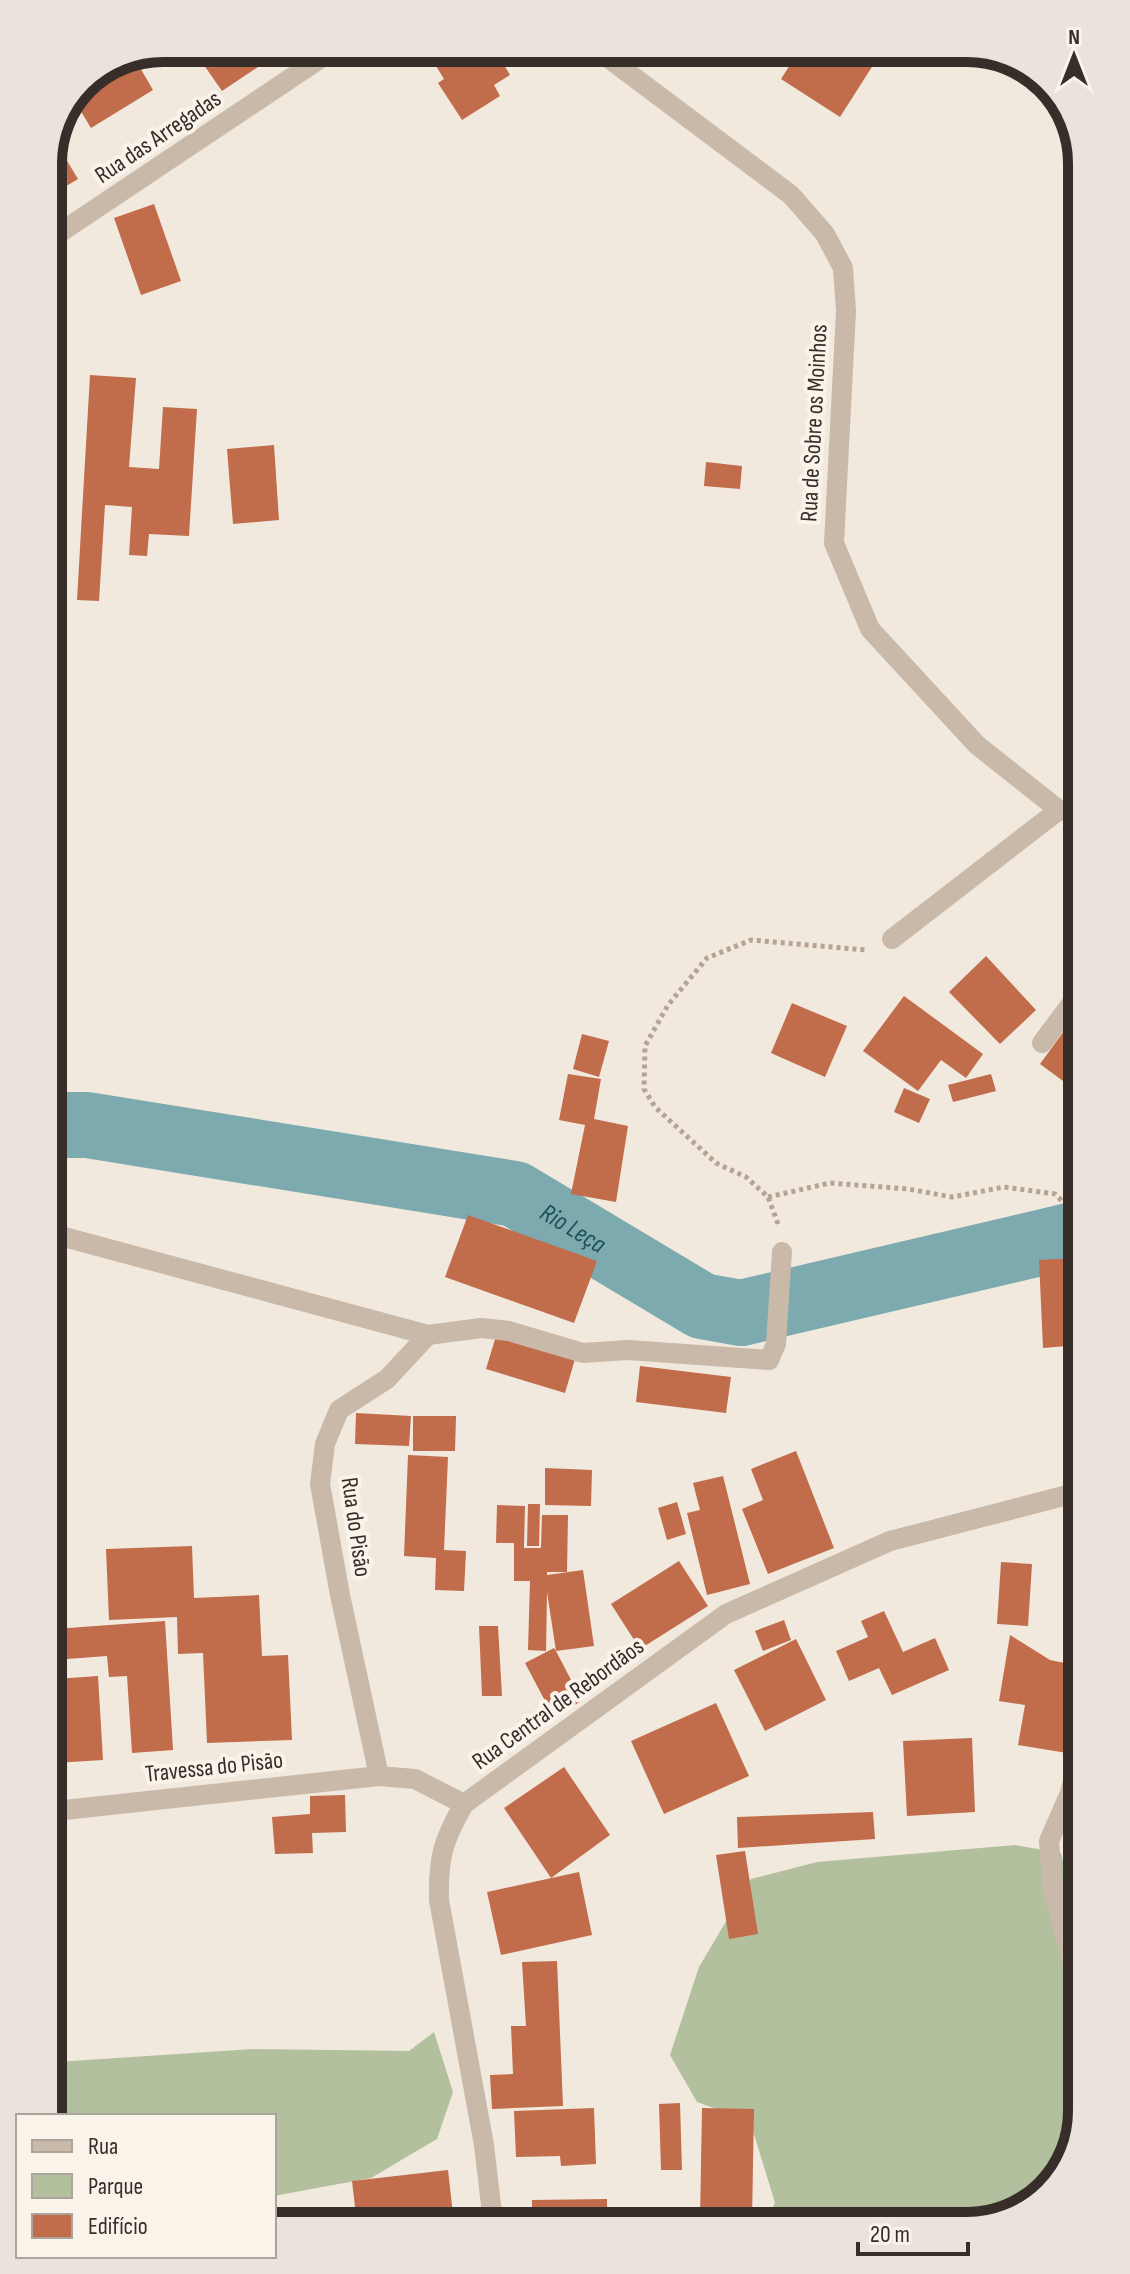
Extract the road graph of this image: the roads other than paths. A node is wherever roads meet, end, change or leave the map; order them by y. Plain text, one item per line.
1 (315, 62) edge
2 (614, 62) edge
3 (62, 231) edge
4 (1068, 811) edge
5 (892, 939) road end
6 (1068, 1008) edge
7 (1042, 1043) dead end
8 (62, 1236) edge
9 (782, 1252) road end
10 (428, 1335) junction
11 (1068, 1495) edge
12 (379, 1776) junction
13 (464, 1804) junction
14 (1068, 1807) edge
15 (62, 1810) edge
16 (1068, 1946) edge
17 (492, 2212) edge

1 - 3 street, Rua das Arregadas
2 - 4 street, Rua de Sobre os Moinhos
4 - 5 street
6 - 7 street
8 - 10 street
9 - 10 street
10 - 12 street, Rua do Pisão
11 - 13 street, Rua Central de Rebordãos
12 - 13 street
12 - 15 street, Travessa do Pisão
13 - 17 street, Rua Central de Rebordãos
14 - 16 street

